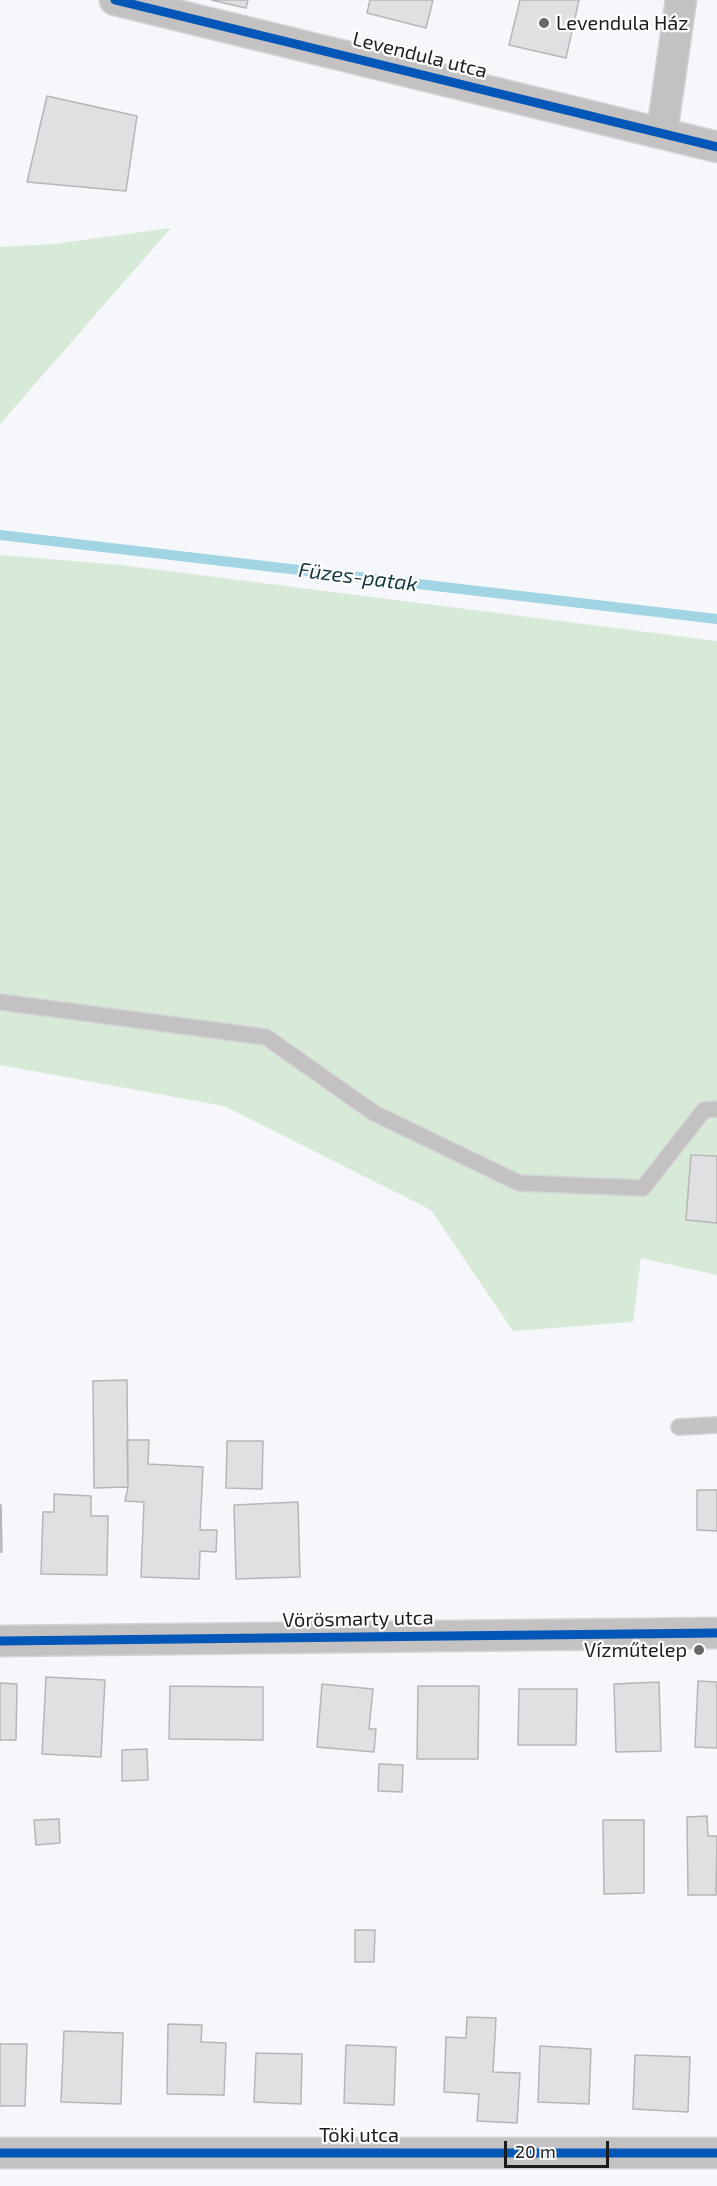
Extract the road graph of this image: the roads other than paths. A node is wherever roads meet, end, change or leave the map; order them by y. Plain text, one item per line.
1 (115, 0) edge
2 (681, 0) edge
3 (662, 132) junction
4 (717, 147) edge
5 (0, 1002) edge
6 (717, 1109) edge
7 (717, 1425) edge
8 (679, 1427) dead end
9 (717, 1633) edge
10 (0, 1641) edge
11 (0, 2153) edge
12 (717, 2153) edge

1 - 3 street, Levendula utca
2 - 3 street
3 - 4 street, Levendula utca
5 - 6 lane
7 - 8 lane
9 - 10 street, Vörösmarty utca
11 - 12 street, Töki utca

